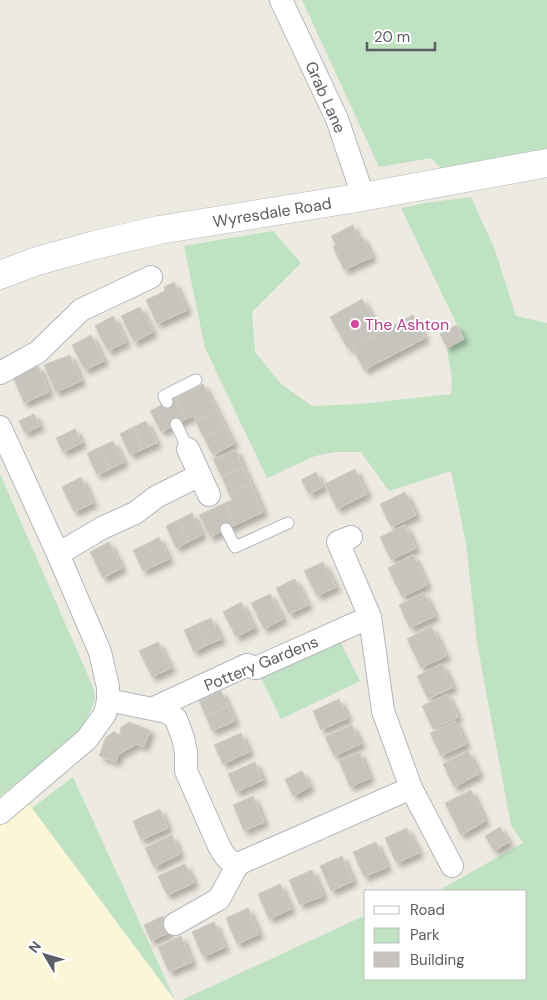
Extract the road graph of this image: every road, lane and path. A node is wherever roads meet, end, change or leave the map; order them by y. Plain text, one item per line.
1 (281, 0) edge
2 (547, 163) edge
3 (364, 196) junction
4 (0, 275) edge
5 (151, 277) dead end
6 (0, 373) edge
7 (196, 380) dead end
8 (166, 402) dead end
9 (176, 424) dead end
10 (0, 427) edge
11 (188, 450) joint
12 (288, 523) dead end
13 (226, 529) dead end
14 (350, 536) dead end
15 (58, 554) junction
16 (370, 617) junction
17 (108, 700) junction
18 (152, 709) junction
19 (411, 788) junction
20 (0, 813) edge
21 (238, 864) junction
22 (452, 866) dead end
23 (175, 924) dead end

1 - 3 street, Grab Lane
2 - 3 street, Wyresdale Road
3 - 4 street, Wyresdale Road
5 - 6 street
7 - 8 lane
9 - 11 lane
10 - 15 street
11 - 15 street
12 - 13 lane
14 - 16 street
15 - 17 street
16 - 18 street, Pottery Gardens
16 - 19 street
17 - 18 street
17 - 20 street
18 - 21 street
19 - 21 street
19 - 22 street
21 - 23 street

